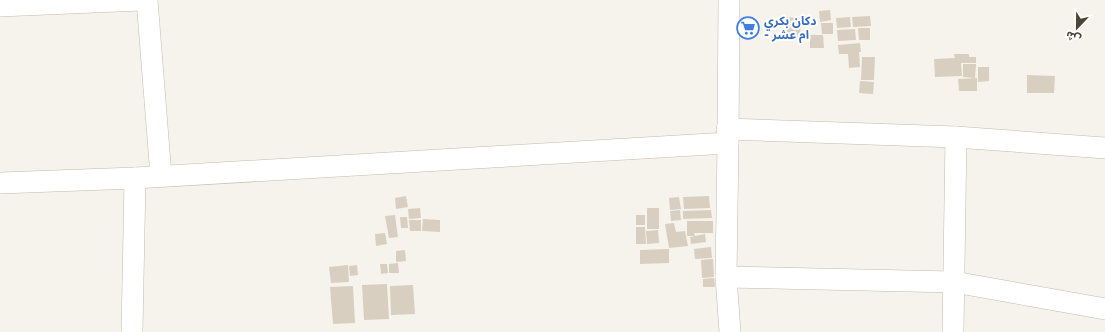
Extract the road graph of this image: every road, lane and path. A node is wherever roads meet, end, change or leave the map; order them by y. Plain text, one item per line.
1 (141, 0) edge
2 (147, 0) edge
3 (730, 0) edge
4 (0, 6) edge
5 (728, 136) junction
6 (956, 137) junction
7 (1105, 148) edge
8 (160, 176) junction
9 (135, 178) junction
10 (0, 183) edge
11 (726, 277) junction
12 (954, 282) junction
13 (1105, 309) edge
14 (132, 332) edge
15 (730, 332) edge
16 (954, 332) edge

1 - 4 street
2 - 8 street
3 - 5 street
5 - 6 street
5 - 8 street
5 - 11 street
6 - 7 street
6 - 12 street
8 - 9 street
9 - 10 street
9 - 14 street
11 - 12 street
11 - 15 street
12 - 13 street
12 - 16 street

